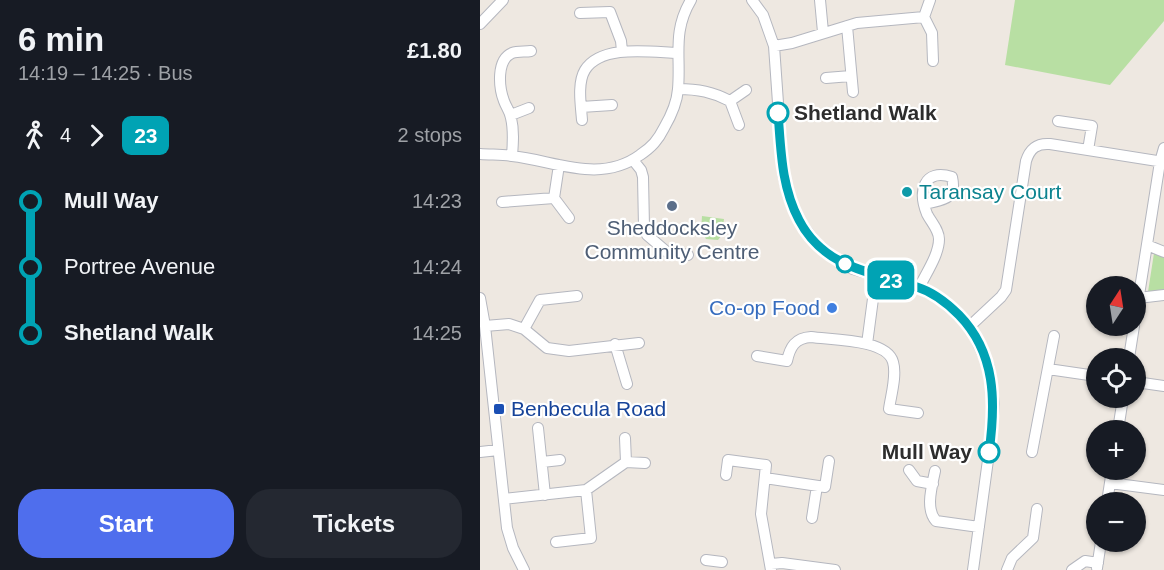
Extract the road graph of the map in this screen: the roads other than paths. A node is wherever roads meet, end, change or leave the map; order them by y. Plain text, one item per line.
1 (503, 0) edge
2 (690, 0) edge
3 (752, 0) edge
4 (820, 0) edge
5 (930, 0) edge
6 (580, 13) dead end
7 (924, 17) junction
8 (480, 24) edge
9 (847, 26) junction
10 (823, 32) junction
11 (774, 46) junction
12 (531, 51) dead end
13 (622, 51) junction
14 (677, 53) junction
15 (933, 61) dead end
16 (851, 76) junction
17 (826, 78) dead end
18 (678, 89) junction
19 (746, 90) dead end
20 (853, 92) dead end
21 (730, 101) junction
22 (612, 105) dead end
23 (581, 107) junction
24 (529, 108) dead end
25 (511, 115) junction
26 (582, 120) dead end
27 (1058, 121) dead end
28 (739, 125) dead end
29 (1164, 148) edge
30 (1088, 150) junction
31 (480, 154) edge
32 (512, 156) junction
33 (633, 160) junction
34 (1162, 162) edge
35 (559, 165) junction
36 (554, 198) junction
37 (502, 202) dead end
38 (925, 204) dead end
39 (569, 218) dead end
40 (1147, 245) junction
41 (1164, 252) edge
42 (688, 255) dead end
43 (876, 276) junction
44 (1142, 276) edge
45 (919, 288) junction
46 (1164, 295) edge
47 (577, 296) dead end
48 (1146, 297) edge
49 (480, 298) edge
50 (485, 326) junction
51 (970, 326) junction
52 (524, 329) junction
53 (1054, 336) dead end
54 (639, 343) dead end
55 (867, 344) junction
56 (615, 345) junction
57 (757, 356) dead end
58 (485, 366) edge
59 (1048, 369) junction
60 (1086, 375) edge
61 (1146, 383) edge
62 (627, 384) dead end
63 (1164, 386) edge
64 (918, 413) dead end
65 (538, 428) dead end
66 (625, 438) dead end
67 (498, 450) junction
68 (480, 452) edge
69 (1032, 452) dead end
70 (560, 460) dead end
71 (829, 461) dead end
72 (542, 462) junction
73 (626, 462) junction
74 (645, 463) dead end
75 (909, 470) dead end
76 (935, 471) dead end
77 (726, 475) dead end
78 (765, 478) junction
79 (1110, 480) edge
80 (1110, 483) junction
81 (933, 484) junction
82 (817, 486) junction
83 (586, 490) junction
84 (1164, 490) edge
85 (1109, 492) edge
86 (545, 495) junction
87 (504, 500) junction
88 (1037, 509) dead end
89 (812, 518) dead end
90 (979, 527) junction
91 (556, 542) dead end
92 (706, 560) dead end
93 (722, 562) edge
94 (1097, 566) edge
95 (771, 567) edge
96 (524, 570) edge
97 (835, 570) edge
98 (973, 570) edge
99 (1007, 570) edge
100 (1072, 570) edge

1 - 8 street
2 - 14 street
3 - 11 street
4 - 10 street
5 - 7 street
6 - 13 street
7 - 9 street
7 - 15 street
9 - 10 street
9 - 16 street
10 - 11 street
11 - 43 street
12 - 25 street
13 - 14 street
13 - 23 street
14 - 18 street
16 - 17 street
16 - 20 street
18 - 21 street
18 - 33 street
19 - 21 street
21 - 28 street
22 - 23 street
23 - 26 street
24 - 25 street
25 - 32 street
27 - 30 street
29 - 34 street
30 - 34 street
30 - 51 street
31 - 32 street
32 - 35 street
33 - 35 street
33 - 42 street
34 - 40 street
35 - 36 street
36 - 37 street
36 - 39 street
38 - 45 street
40 - 41 street
40 - 44 street
43 - 45 street
43 - 55 street
45 - 51 street
46 - 48 street
47 - 52 street
49 - 50 street
50 - 52 street
50 - 58 street
51 - 90 street
52 - 56 street
53 - 59 street
54 - 56 street
55 - 57 street
55 - 64 street
56 - 62 street
58 - 67 street
59 - 60 street
59 - 69 street
61 - 63 street
65 - 72 street
66 - 73 street
67 - 68 street
67 - 87 street
70 - 72 street
71 - 82 street
72 - 86 street
73 - 74 street
73 - 83 street
75 - 81 street
76 - 81 street
77 - 78 street
78 - 82 street
78 - 95 street
79 - 80 street
80 - 84 street
80 - 85 street
81 - 90 street
82 - 89 street
83 - 86 street
83 - 91 street
86 - 87 street
87 - 96 street
88 - 99 street
90 - 98 street
92 - 93 street
94 - 100 street
95 - 97 street

